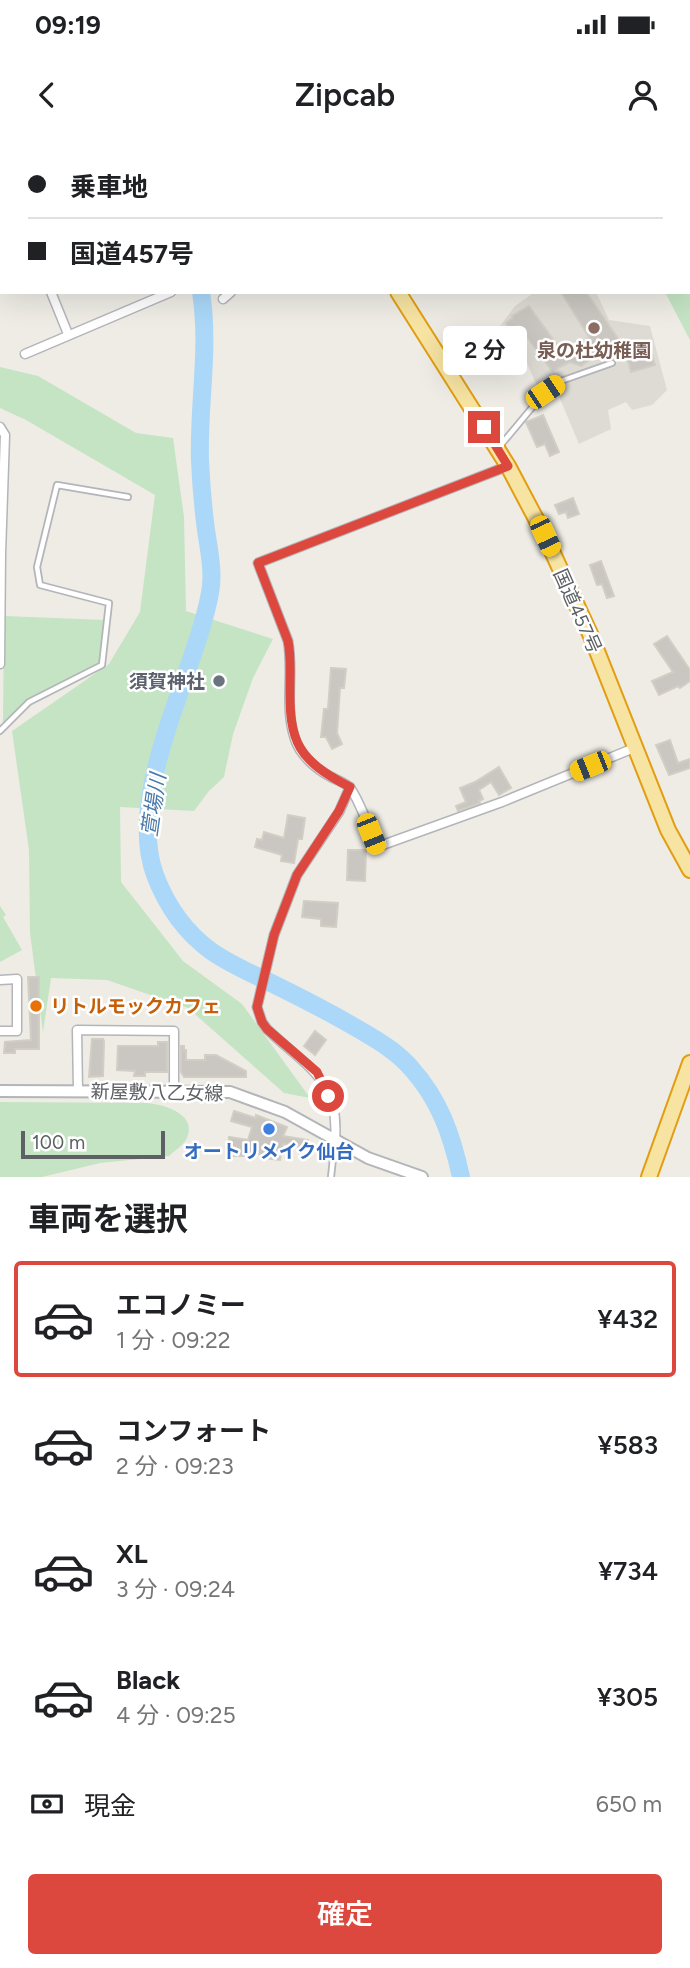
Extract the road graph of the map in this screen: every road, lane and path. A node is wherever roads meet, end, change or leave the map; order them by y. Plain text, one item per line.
1 (52, 294) edge
2 (166, 294) edge
3 (229, 294) edge
4 (399, 294) edge
5 (223, 299) dead end
6 (68, 334) junction
7 (24, 354) dead end
8 (612, 363) dead end
9 (0, 427) edge
10 (497, 449) junction
11 (508, 466) junction
12 (128, 498) dead end
13 (0, 554) edge
14 (0, 664) edge
15 (0, 731) edge
16 (634, 748) junction
17 (350, 787) junction
18 (690, 870) edge
19 (0, 979) edge
20 (0, 1031) edge
21 (690, 1063) edge
22 (0, 1091) edge
23 (78, 1091) junction
24 (174, 1091) junction
25 (335, 1139) junction
26 (331, 1177) edge
27 (422, 1177) edge
28 (649, 1177) edge

1 - 6 street
2 - 6 street
3 - 5 street
4 - 10 highway, 国道457号
6 - 7 street
8 - 10 lane
9 - 13 street
10 - 11 highway, 国道457号
11 - 16 highway, 国道457号
11 - 17 street
12 - 15 lane
13 - 14 street
16 - 17 street
16 - 18 highway, 国道457号
17 - 25 street
19 - 20 street
21 - 28 highway
22 - 23 street, 新屋敷八乙女線
23 - 24 street, 新屋敷八乙女線
23 - 24 street
24 - 25 street, 新屋敷八乙女線
25 - 26 lane
25 - 27 street, 新屋敷八乙女線

